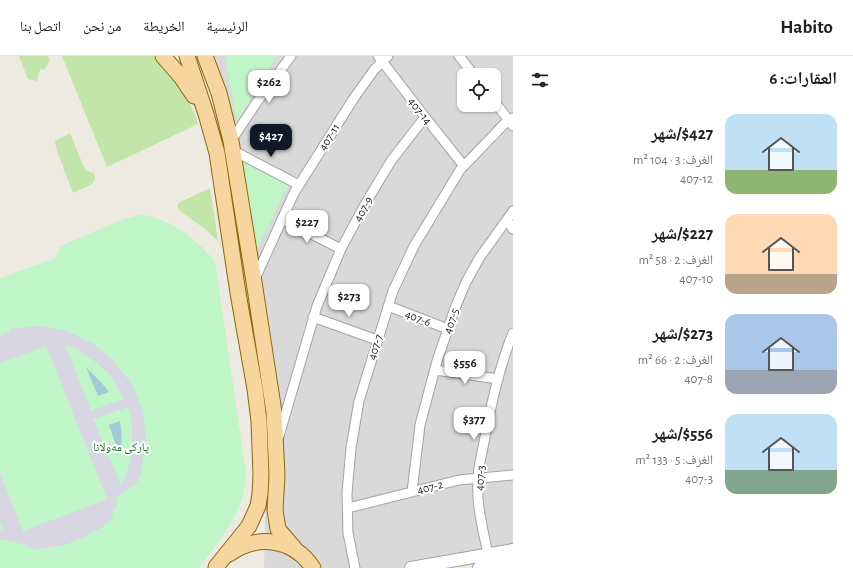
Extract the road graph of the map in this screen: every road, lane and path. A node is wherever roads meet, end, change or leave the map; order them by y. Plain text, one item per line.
1 (163, 56) edge
2 (187, 56) edge
3 (205, 56) edge
4 (216, 56) edge
5 (459, 56) edge
6 (289, 57) edge
7 (382, 58) edge
8 (468, 68) edge
9 (219, 93) junction
10 (501, 109) edge
11 (206, 114) junction
12 (424, 117) junction
13 (511, 121) edge
14 (232, 146) junction
15 (464, 166) junction
16 (299, 184) junction
17 (513, 212) edge
18 (282, 219) junction
19 (507, 220) junction
20 (513, 229) edge
21 (341, 249) junction
22 (254, 282) junction
23 (388, 306) junction
24 (313, 317) junction
25 (448, 329) junction
26 (513, 333) edge
27 (377, 340) junction
28 (435, 370) junction
29 (498, 379) junction
30 (276, 447) junction
31 (513, 475) edge
32 (478, 478) junction
33 (412, 492) junction
34 (348, 508) junction
35 (295, 549) junction
36 (513, 550) edge
37 (488, 554) junction
38 (513, 562) edge
39 (313, 565) edge
40 (215, 567) edge
41 (355, 568) edge
42 (411, 568) edge
43 (479, 568) edge

1 - 11 main road
2 - 11 main road
3 - 9 main road
4 - 9 main road
5 - 8 street
6 - 14 street
7 - 12 street, 407-14
7 - 16 street, 407-11
9 - 14 main road
10 - 13 street
11 - 40 main road
12 - 15 street, 407-14
12 - 21 street, 407-9
13 - 15 street, 407-7
14 - 16 street
14 - 22 main road
15 - 23 street, 407-7
16 - 18 street, 407-11
17 - 19 street, 407-5
18 - 21 street
18 - 22 street, 407-11
19 - 20 street
19 - 25 street, 407-5
21 - 24 street, 407-9
22 - 30 main road
23 - 25 street, 407-6
23 - 27 street, 407-7
24 - 27 street
24 - 30 street, 407-9
25 - 28 street, 407-5
26 - 29 street, 407-3
27 - 34 street, 407-7
28 - 29 street
28 - 33 street, 407-5
29 - 32 street, 407-3
30 - 35 main road
31 - 32 street, 407-2
32 - 33 street, 407-2
32 - 37 street, 407-3
33 - 34 street, 407-2
34 - 41 street, 407-7
35 - 39 main road
35 - 40 main road
36 - 37 street
37 - 42 street
38 - 43 street

